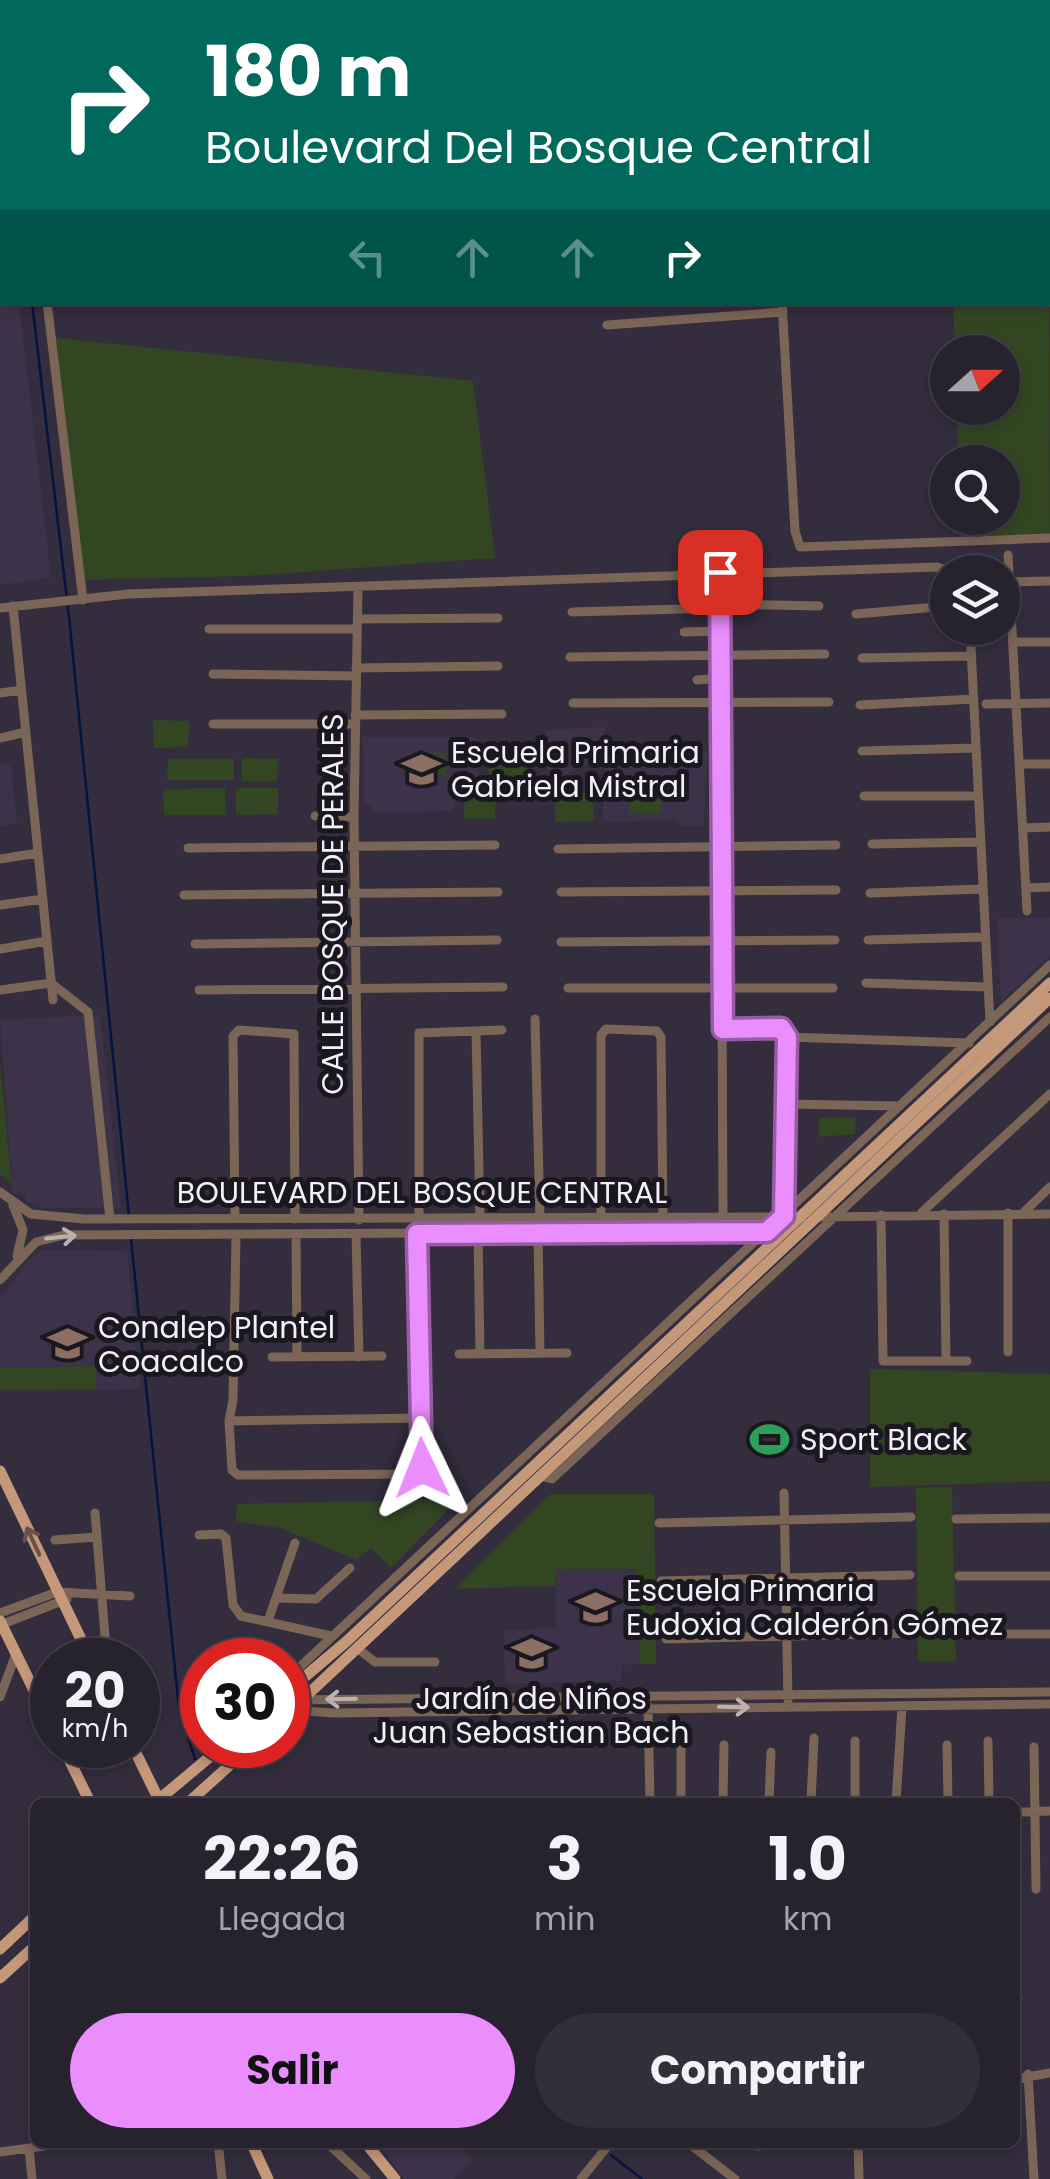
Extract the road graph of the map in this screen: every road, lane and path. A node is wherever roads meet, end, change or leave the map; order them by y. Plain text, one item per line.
1 (47, 305) edge
2 (783, 307) edge
3 (608, 325) dead end
4 (1050, 538) edge
5 (930, 567) edge
6 (720, 572) junction
7 (1050, 581) edge
8 (1020, 582) edge
9 (358, 588) junction
10 (80, 601) junction
11 (13, 606) junction
12 (721, 606) junction
13 (819, 606) dead end
14 (0, 608) edge
15 (930, 608) edge
16 (572, 612) dead end
17 (856, 614) dead end
18 (498, 618) dead end
19 (358, 624) junction
20 (209, 629) dead end
21 (721, 631) junction
22 (684, 632) dead end
23 (1020, 642) edge
24 (1050, 642) edge
25 (971, 645) edge
26 (1014, 645) edge
27 (721, 654) junction
28 (824, 654) dead end
29 (570, 656) dead end
30 (972, 656) junction
31 (862, 658) dead end
32 (498, 666) dead end
33 (356, 672) junction
34 (213, 674) dead end
35 (721, 678) junction
36 (697, 680) dead end
37 (21, 690) junction
38 (0, 693) edge
39 (721, 700) junction
40 (974, 700) junction
41 (830, 702) dead end
42 (573, 703) dead end
43 (1050, 703) edge
44 (860, 704) dead end
45 (986, 704) dead end
46 (1018, 704) junction
47 (502, 714) dead end
48 (355, 719) junction
49 (213, 724) dead end
50 (26, 732) junction
51 (0, 738) edge
52 (976, 748) junction
53 (862, 750) dead end
54 (1021, 764) junction
55 (1050, 764) edge
56 (864, 796) dead end
57 (978, 796) junction
58 (315, 816) dead end
59 (354, 817) junction
60 (1050, 827) edge
61 (1024, 828) junction
62 (980, 842) junction
63 (872, 844) dead end
64 (496, 845) dead end
65 (836, 845) dead end
66 (354, 846) junction
67 (722, 846) junction
68 (188, 848) dead end
69 (558, 849) dead end
70 (38, 854) junction
71 (0, 858) edge
72 (1050, 887) edge
73 (1027, 888) junction
74 (982, 889) junction
75 (836, 890) dead end
76 (722, 891) junction
77 (498, 892) dead end
78 (561, 892) dead end
79 (355, 893) junction
80 (870, 893) dead end
81 (184, 895) dead end
82 (43, 899) junction
83 (0, 905) edge
84 (1027, 910) dead end
85 (984, 937) junction
86 (497, 940) dead end
87 (835, 940) dead end
88 (868, 940) dead end
89 (47, 941) junction
90 (722, 941) junction
91 (356, 942) junction
92 (561, 942) dead end
93 (194, 944) dead end
94 (0, 948) edge
95 (1050, 965) edge
96 (51, 983) junction
97 (866, 983) dead end
98 (1050, 983) edge
99 (504, 987) dead end
100 (356, 988) junction
101 (568, 988) dead end
102 (722, 988) junction
103 (834, 988) dead end
104 (986, 988) junction
105 (0, 990) edge
106 (199, 990) dead end
107 (1050, 998) edge
108 (53, 1000) dead end
109 (1050, 1016) edge
110 (535, 1019) dead end
111 (990, 1022) junction
112 (723, 1029) junction
113 (502, 1030) dead end
114 (476, 1031) junction
115 (787, 1037) junction
116 (969, 1043) junction
117 (1050, 1094) edge
118 (786, 1104) junction
119 (900, 1106) junction
120 (1050, 1187) edge
121 (4, 1195) edge
122 (920, 1213) junction
123 (1008, 1213) junction
124 (842, 1214) junction
125 (944, 1214) junction
126 (1022, 1214) junction
127 (1050, 1214) edge
128 (881, 1215) junction
129 (662, 1216) junction
130 (692, 1216) junction
131 (723, 1216) junction
132 (114, 1218) junction
133 (235, 1218) junction
134 (446, 1218) junction
135 (480, 1218) junction
136 (540, 1218) junction
137 (601, 1218) junction
138 (809, 1218) junction
139 (211, 1219) junction
140 (295, 1219) junction
141 (419, 1219) junction
142 (359, 1220) junction
143 (787, 1221) junction
144 (693, 1232) junction
145 (767, 1232) junction
146 (446, 1233) junction
147 (478, 1233) junction
148 (538, 1233) junction
149 (356, 1234) junction
150 (417, 1234) junction
151 (212, 1235) junction
152 (296, 1235) junction
153 (236, 1236) junction
154 (13, 1264) junction
155 (0, 1280) edge
156 (1008, 1352) dead end
157 (540, 1353) junction
158 (567, 1353) dead end
159 (460, 1354) dead end
160 (480, 1354) junction
161 (298, 1356) junction
162 (382, 1356) dead end
163 (272, 1357) dead end
164 (359, 1357) junction
165 (946, 1361) junction
166 (967, 1361) dead end
167 (420, 1418) junction
168 (229, 1421) junction
169 (0, 1471) edge
170 (540, 1476) junction
171 (784, 1493) dead end
172 (95, 1513) dead end
173 (910, 1517) dead end
174 (1050, 1518) edge
175 (956, 1519) dead end
176 (784, 1520) junction
177 (659, 1523) dead end
178 (199, 1535) dead end
179 (97, 1537) junction
180 (55, 1540) dead end
181 (296, 1542) dead end
182 (350, 1568) dead end
183 (910, 1576) dead end
184 (959, 1576) dead end
185 (1050, 1576) edge
186 (785, 1579) junction
187 (661, 1580) dead end
188 (60, 1596) junction
189 (130, 1596) dead end
190 (102, 1598) junction
191 (276, 1598) junction
192 (0, 1621) edge
193 (268, 1621) junction
194 (913, 1633) dead end
195 (960, 1634) dead end
196 (1050, 1634) edge
197 (330, 1636) junction
198 (786, 1637) junction
199 (80, 1638) edge
200 (106, 1638) edge
201 (666, 1639) dead end
202 (356, 1648) junction
203 (16, 1654) junction
204 (310, 1656) edge
205 (435, 1662) dead end
206 (310, 1673) edge
207 (30, 1682) edge
208 (310, 1692) edge
209 (1016, 1692) junction
210 (1050, 1692) edge
211 (698, 1694) junction
212 (788, 1695) junction
213 (0, 1697) edge
214 (310, 1700) edge
215 (1015, 1704) junction
216 (1050, 1704) edge
217 (648, 1706) junction
218 (698, 1706) junction
219 (902, 1706) junction
220 (310, 1708) edge
221 (788, 1708) junction
222 (814, 1738) dead end
223 (854, 1741) dead end
224 (988, 1741) dead end
225 (724, 1744) dead end
226 (947, 1745) dead end
227 (1034, 1748) dead end
228 (681, 1750) dead end
229 (771, 1752) dead end
230 (73, 1768) edge
231 (143, 1768) edge
232 (198, 1768) edge
233 (227, 1768) edge
234 (88, 1798) edge
235 (157, 1798) edge
236 (164, 1798) edge
237 (193, 1798) edge
238 (650, 1798) edge
239 (682, 1798) edge
240 (724, 1798) edge
241 (769, 1798) edge
242 (811, 1798) edge
243 (856, 1798) edge
244 (896, 1798) edge
245 (948, 1798) edge
246 (989, 1798) edge
247 (1050, 1811) edge
248 (1020, 1812) edge
249 (1035, 1812) junction
250 (1036, 1889) dead end
251 (30, 1921) edge
252 (0, 1949) edge
253 (30, 1951) edge
254 (0, 1978) edge
255 (1050, 2072) edge
256 (1028, 2074) junction
257 (1020, 2077) edge
258 (29, 2148) joint
259 (219, 2148) edge
260 (254, 2148) edge
261 (332, 2148) edge
262 (370, 2148) edge
263 (606, 2148) edge
264 (695, 2148) edge
265 (858, 2148) edge
266 (0, 2152) edge
267 (32, 2179) edge
268 (222, 2179) edge
269 (268, 2179) edge
270 (366, 2179) edge
271 (395, 2179) edge
272 (581, 2179) edge
273 (734, 2179) edge
274 (859, 2179) edge
275 (1034, 2179) edge

1 - 10 street
2 - 3 street
2 - 4 street
5 - 6 street
6 - 9 street
6 - 12 street
7 - 8 street
9 - 10 street
9 - 19 street, CALLE BOSQUE DE PERALES
10 - 11 street
11 - 14 street
11 - 37 street
12 - 13 street
12 - 16 street
12 - 21 street
15 - 17 street
18 - 19 street
19 - 20 street
19 - 33 street, CALLE BOSQUE DE PERALES
21 - 22 street
21 - 27 street
23 - 24 street
25 - 30 street
26 - 46 street
27 - 28 street
27 - 29 street
27 - 35 street
30 - 31 street
30 - 40 street
32 - 33 street
33 - 34 street
33 - 48 street, CALLE BOSQUE DE PERALES
35 - 36 street
35 - 39 street
37 - 38 street
37 - 50 street
39 - 41 street
39 - 42 street
39 - 67 street
40 - 44 street
40 - 52 street
43 - 46 street
45 - 46 street
46 - 54 street
47 - 48 street
48 - 49 street
48 - 59 street, CALLE BOSQUE DE PERALES
50 - 51 street
50 - 70 street
52 - 53 street
52 - 57 street
54 - 55 street
54 - 61 street
56 - 57 street
57 - 62 street
58 - 59 street
59 - 66 street, CALLE BOSQUE DE PERALES
60 - 61 street
61 - 73 street
62 - 63 street
62 - 74 street
64 - 66 street
65 - 67 street
66 - 68 street
66 - 79 street, CALLE BOSQUE DE PERALES
67 - 69 street
67 - 76 street
70 - 71 street
70 - 82 street
72 - 73 street
73 - 84 street
74 - 80 street
74 - 85 street
75 - 76 street
76 - 78 street
76 - 90 street
77 - 79 street
79 - 81 street
79 - 91 street, CALLE BOSQUE DE PERALES
82 - 83 street
82 - 89 street
85 - 88 street
85 - 104 street
86 - 91 street
87 - 90 street
89 - 94 street
89 - 96 street
90 - 92 street
90 - 102 street
91 - 93 street
91 - 100 street, CALLE BOSQUE DE PERALES
95 - 111 street
96 - 105 street
96 - 108 street
96 - 132 street
97 - 104 street
98 - 138 main road
99 - 100 street
100 - 106 street
100 - 142 street, CALLE BOSQUE DE PERALES
101 - 102 street
102 - 103 street
102 - 112 street
104 - 111 street
107 - 138 main road
109 - 124 street
110 - 136 street
111 - 116 street
112 - 115 street
112 - 131 street
113 - 114 street
114 - 135 street
114 - 141 street
115 - 116 street
115 - 118 street
116 - 119 street
117 - 122 street
118 - 119 street
118 - 143 street
119 - 143 street
120 - 126 street
121 - 132 street, BOULEVARD DEL BOSQUE CENTRAL
121 - 154 street
122 - 125 street
122 - 128 street
123 - 125 street
123 - 126 street
123 - 156 street
124 - 128 street
124 - 138 street
124 - 170 street
125 - 165 street
126 - 127 street
128 - 165 street
129 - 130 street, BOULEVARD DEL BOSQUE CENTRAL
129 - 137 street, BOULEVARD DEL BOSQUE CENTRAL
129 - 137 street
130 - 131 street, BOULEVARD DEL BOSQUE CENTRAL
130 - 144 street
131 - 143 street, BOULEVARD DEL BOSQUE CENTRAL
132 - 139 street, BOULEVARD DEL BOSQUE CENTRAL
133 - 139 street, BOULEVARD DEL BOSQUE CENTRAL
133 - 140 street, BOULEVARD DEL BOSQUE CENTRAL
133 - 140 street
134 - 135 street, BOULEVARD DEL BOSQUE CENTRAL
134 - 141 street, BOULEVARD DEL BOSQUE CENTRAL
134 - 146 street
135 - 136 street, BOULEVARD DEL BOSQUE CENTRAL
136 - 137 street, BOULEVARD DEL BOSQUE CENTRAL
138 - 143 main road
138 - 170 main road
139 - 151 street
140 - 142 street, BOULEVARD DEL BOSQUE CENTRAL
141 - 142 street, BOULEVARD DEL BOSQUE CENTRAL
143 - 145 street, BOULEVARD DEL BOSQUE CENTRAL
143 - 206 main road
144 - 145 street, BOULEVARD DEL BOSQUE CENTRAL
144 - 148 street, BOULEVARD DEL BOSQUE CENTRAL
145 - 197 street
146 - 147 street, BOULEVARD DEL BOSQUE CENTRAL
146 - 150 street, BOULEVARD DEL BOSQUE CENTRAL
147 - 148 street, BOULEVARD DEL BOSQUE CENTRAL
147 - 160 street
148 - 157 street
149 - 150 street, BOULEVARD DEL BOSQUE CENTRAL
149 - 152 street, BOULEVARD DEL BOSQUE CENTRAL
149 - 164 street
150 - 167 street
151 - 153 street, BOULEVARD DEL BOSQUE CENTRAL
154 -> 151 street, BOULEVARD DEL BOSQUE CENTRAL
152 - 153 street, BOULEVARD DEL BOSQUE CENTRAL
152 - 161 street
153 - 168 street
154 - 155 street
157 - 158 street
157 - 160 street
159 - 160 street
161 - 163 street
161 - 164 street
162 - 164 street
165 - 166 street
167 - 168 street
167 - 168 street
188 -> 169 main road
170 - 202 main road
171 - 176 street
172 - 179 street
173 - 176 street
174 - 175 street
176 - 177 street
176 - 186 street
178 - 193 street
179 - 180 street
179 - 190 street
181 - 191 street
182 - 191 street
183 - 186 street
184 - 185 street
186 - 187 street
186 - 198 street
188 - 190 street
188 - 192 street
188 - 199 main road
189 - 190 street
190 - 200 street
191 - 193 street
192 - 203 main road
193 - 197 street
194 - 198 street
195 - 196 street
197 - 204 street
198 - 201 street
198 - 212 street
202 - 205 street
202 - 208 main road
203 - 207 main road
203 - 213 street
209 - 210 street
209 - 212 street
209 - 215 street
211 - 212 street
211 -> 214 street
211 - 218 street
212 - 221 street
215 - 216 street
215 - 219 street
217 - 218 street
217 - 220 street
217 - 238 street
218 -> 221 street
219 - 221 street
219 - 244 street
222 - 242 street
223 - 243 street
224 - 246 street
225 - 240 street
226 - 245 street
227 - 249 street
228 - 239 street
229 - 241 street
230 - 234 main road
231 - 235 main road
232 - 236 main road
233 - 237 main road
247 - 249 street
248 - 249 street
249 - 250 street
251 - 252 main road
253 - 254 main road
255 - 256 street
256 - 257 street
256 - 275 street
258 - 266 street
258 - 267 street
259 - 268 street
260 - 269 main road
261 - 270 street
262 - 271 main road
263 - 272 street
264 - 273 street
265 - 274 street

